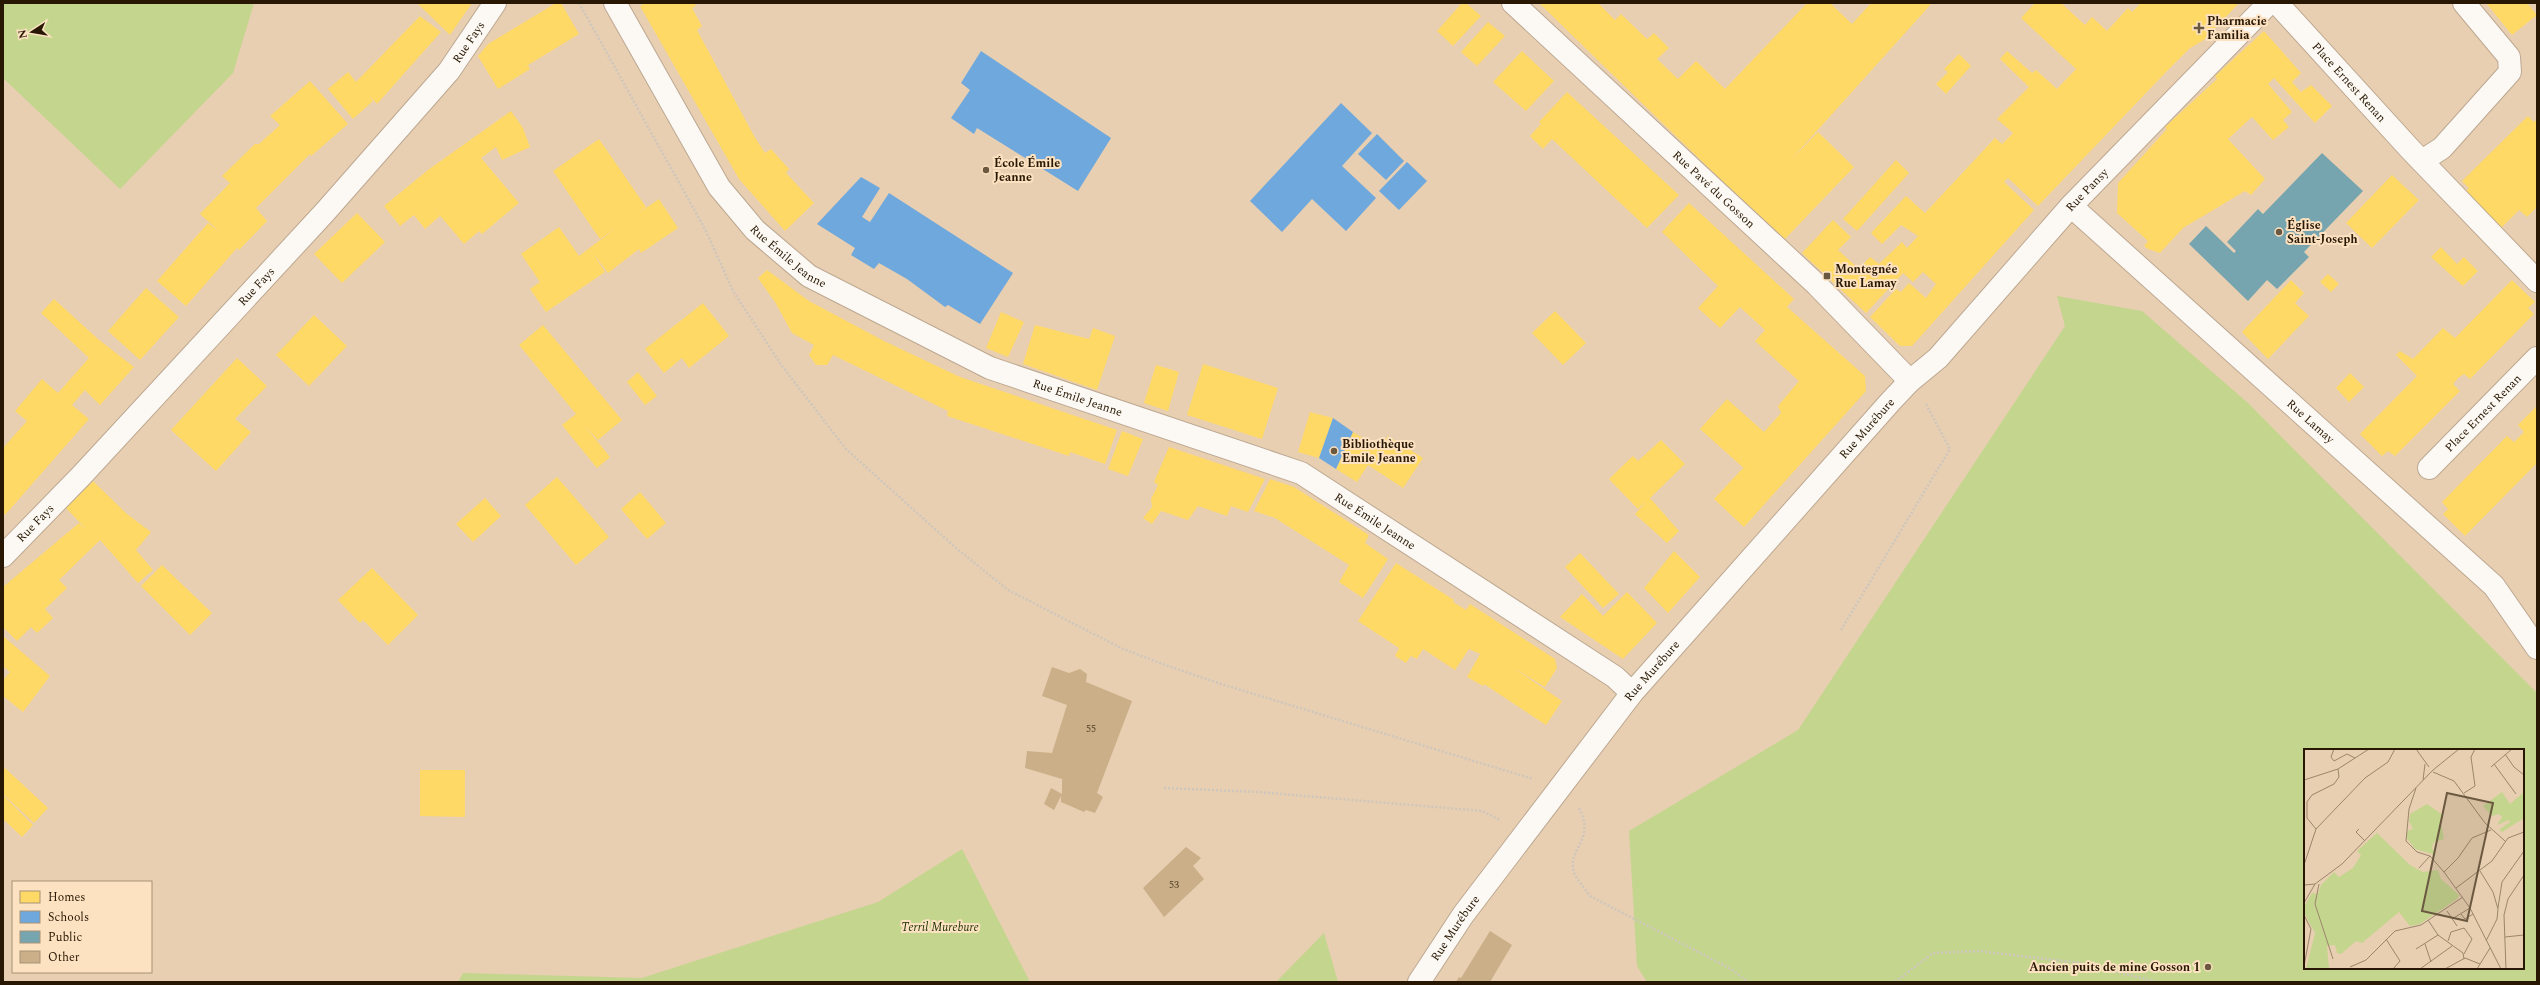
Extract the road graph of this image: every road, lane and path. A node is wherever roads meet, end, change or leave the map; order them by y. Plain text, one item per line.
1 (495, 3) edge
2 (579, 3) edge
3 (615, 3) edge
4 (1513, 3) edge
5 (2269, 3) edge
6 (2277, 3) edge
7 (2464, 3) edge
8 (2422, 161) junction
9 (2071, 206) junction
10 (2537, 281) edge
11 (2537, 358) edge
12 (1910, 381) junction
13 (1925, 403) dead end
14 (2429, 468) dead end
15 (3, 556) edge
16 (1841, 630) dead end
17 (2537, 648) edge
18 (1632, 693) junction
19 (1164, 788) dead end
20 (1559, 790) junction
21 (1527, 833) junction
22 (1419, 982) edge
23 (1748, 982) edge
24 (1895, 982) edge
25 (2157, 982) edge

1 - 15 street, Rue Fays
2 - 20 path
3 - 18 street, Rue Émile Jeanne
4 - 12 street, Rue Pavé du Gosson
5 - 9 street, Rue Pansy
6 - 8 street, Place Ernest Renan
7 - 8 street
8 - 10 street, Place Ernest Renan
9 - 12 street, Rue Pansy
9 - 17 street, Rue Lamay
11 - 14 street, Place Ernest Renan
12 - 18 street, Rue Murébure
13 - 16 path
18 - 20 street, Rue Murébure
19 - 21 path
20 - 21 street, Rue Murébure
20 - 23 path
21 - 22 street, Rue Murébure
24 - 25 path

